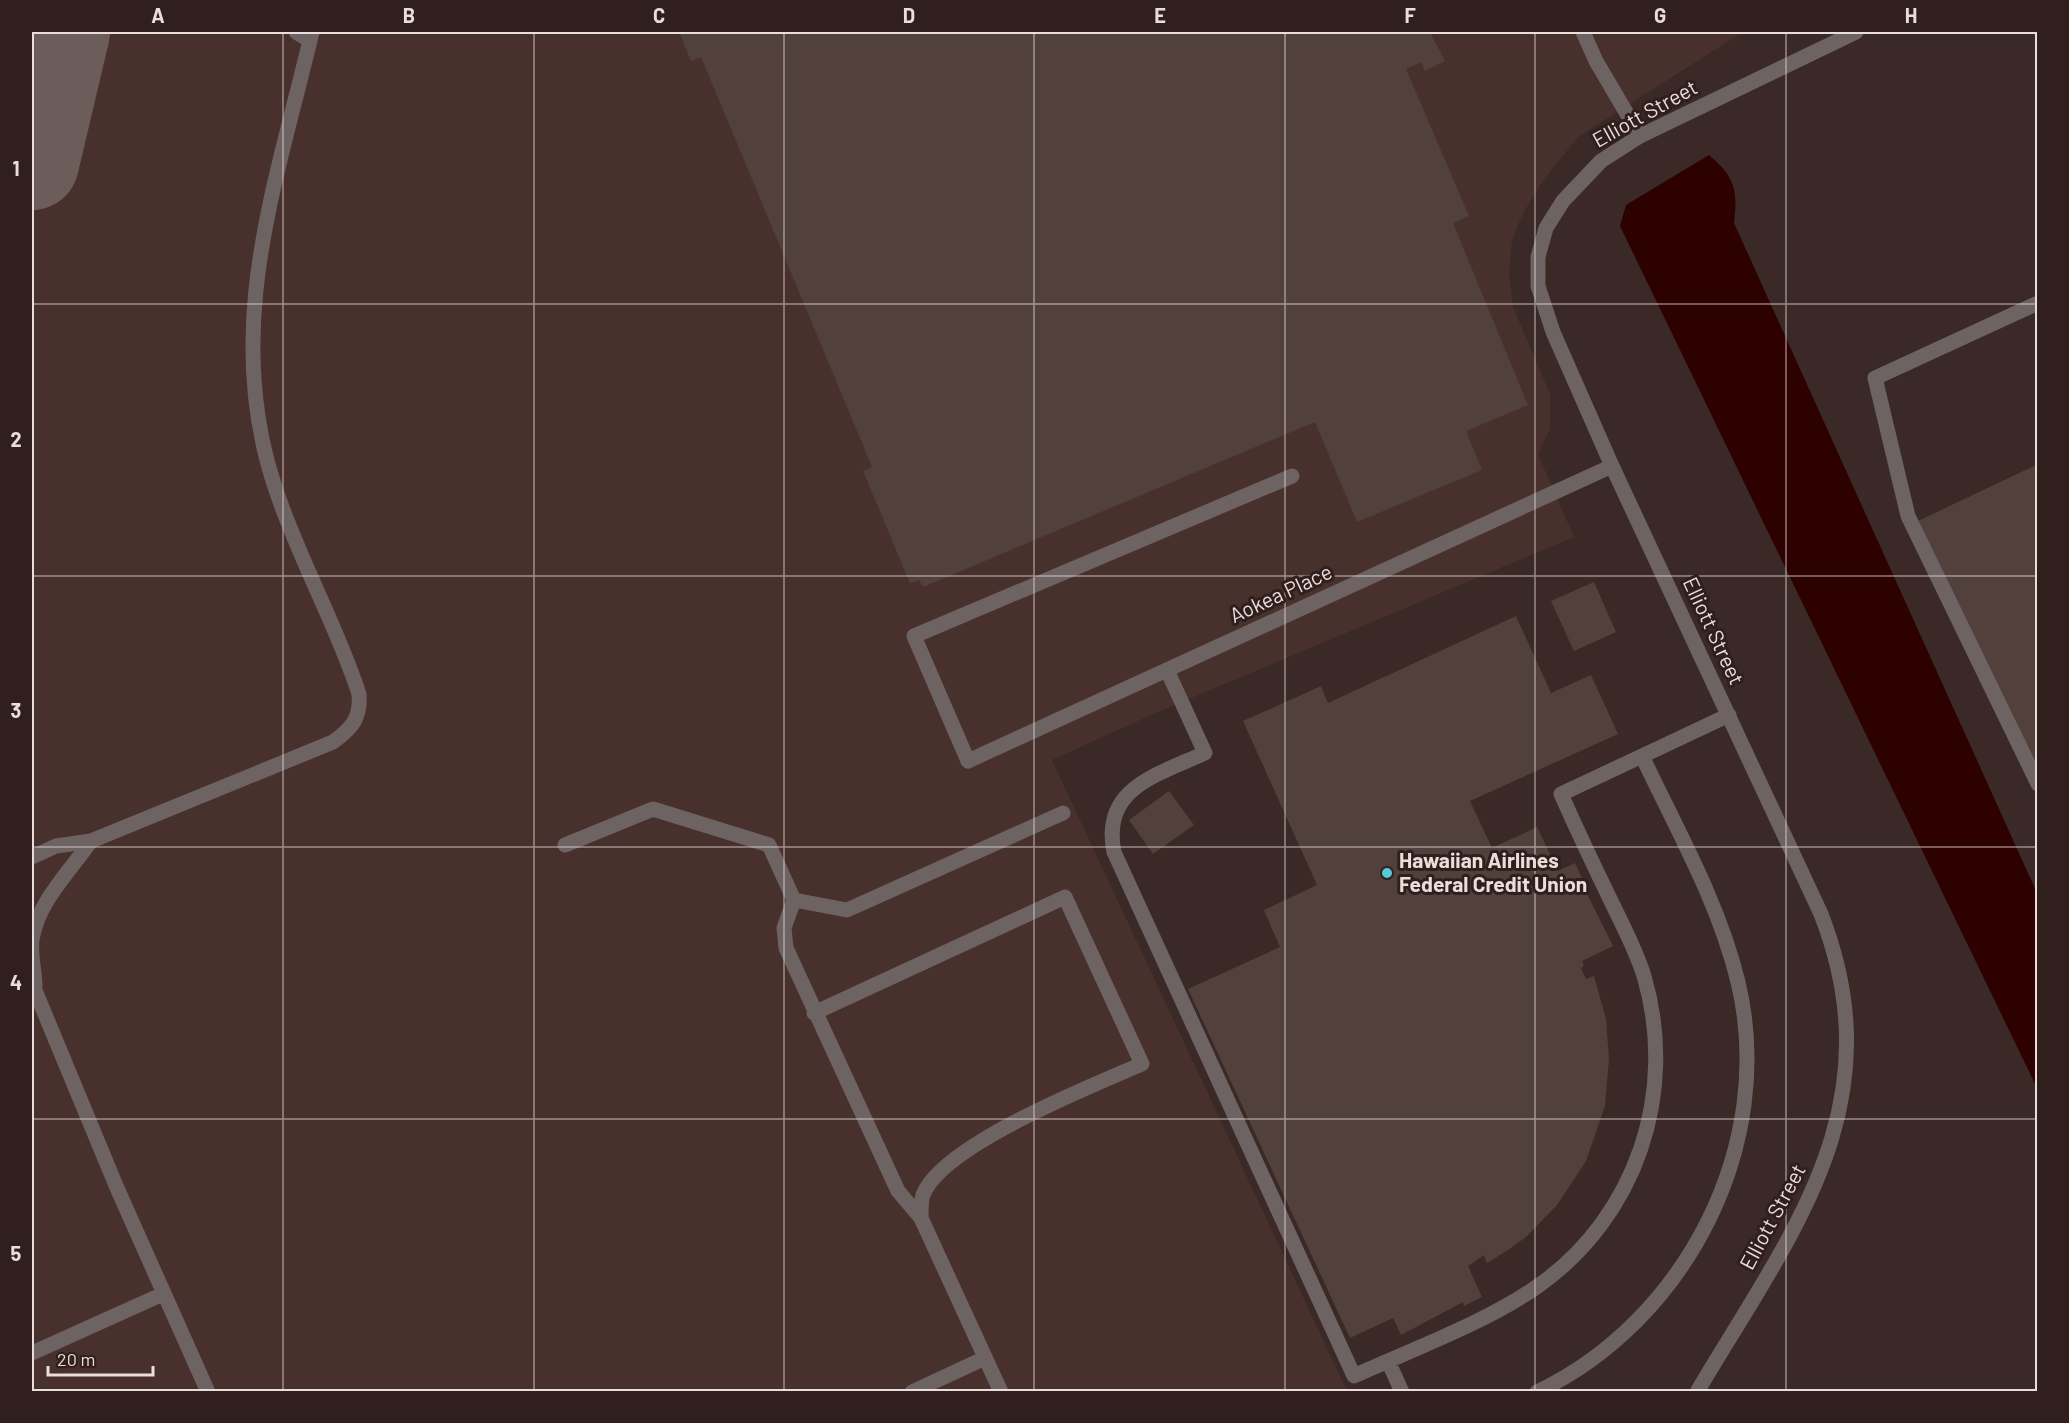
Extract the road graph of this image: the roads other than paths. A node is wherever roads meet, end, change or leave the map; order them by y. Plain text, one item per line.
1 (296, 32) edge
2 (1583, 32) edge
3 (1857, 32) edge
4 (311, 36) edge
5 (1640, 136) junction
6 (2037, 303) edge
7 (1612, 466) junction
8 (1292, 476) dead end
9 (1167, 670) junction
10 (1729, 715) junction
11 (1642, 756) junction
12 (2037, 784) edge
13 (1063, 813) dead end
14 (91, 841) junction
15 (565, 845) dead end
16 (32, 857) edge
17 (794, 900) junction
18 (33, 985) edge
19 (814, 1013) junction
20 (921, 1218) junction
21 (163, 1293) junction
22 (32, 1353) edge
23 (985, 1358) junction
24 (1388, 1361) junction
25 (208, 1392) edge
26 (912, 1392) edge
27 (1001, 1392) edge
28 (1402, 1392) edge
29 (1537, 1392) edge
30 (1697, 1392) edge

1 - 4 street
2 - 5 street
3 - 5 street, Elliott Street
4 - 14 street
5 - 7 street, Elliott Street
6 - 12 street
7 - 9 street, Aokea Place
7 - 10 street, Elliott Street
8 - 9 street, Aokea Place
9 - 24 street
10 - 11 street
10 - 30 street, Elliott Street
11 - 24 street
11 - 29 street
13 - 17 street
14 - 16 street
14 - 18 street
15 - 17 street
17 - 19 street
18 - 21 street
19 - 20 street
19 - 20 street
20 - 23 street
21 - 22 street
21 - 25 street
23 - 26 street
23 - 27 street
24 - 28 street

